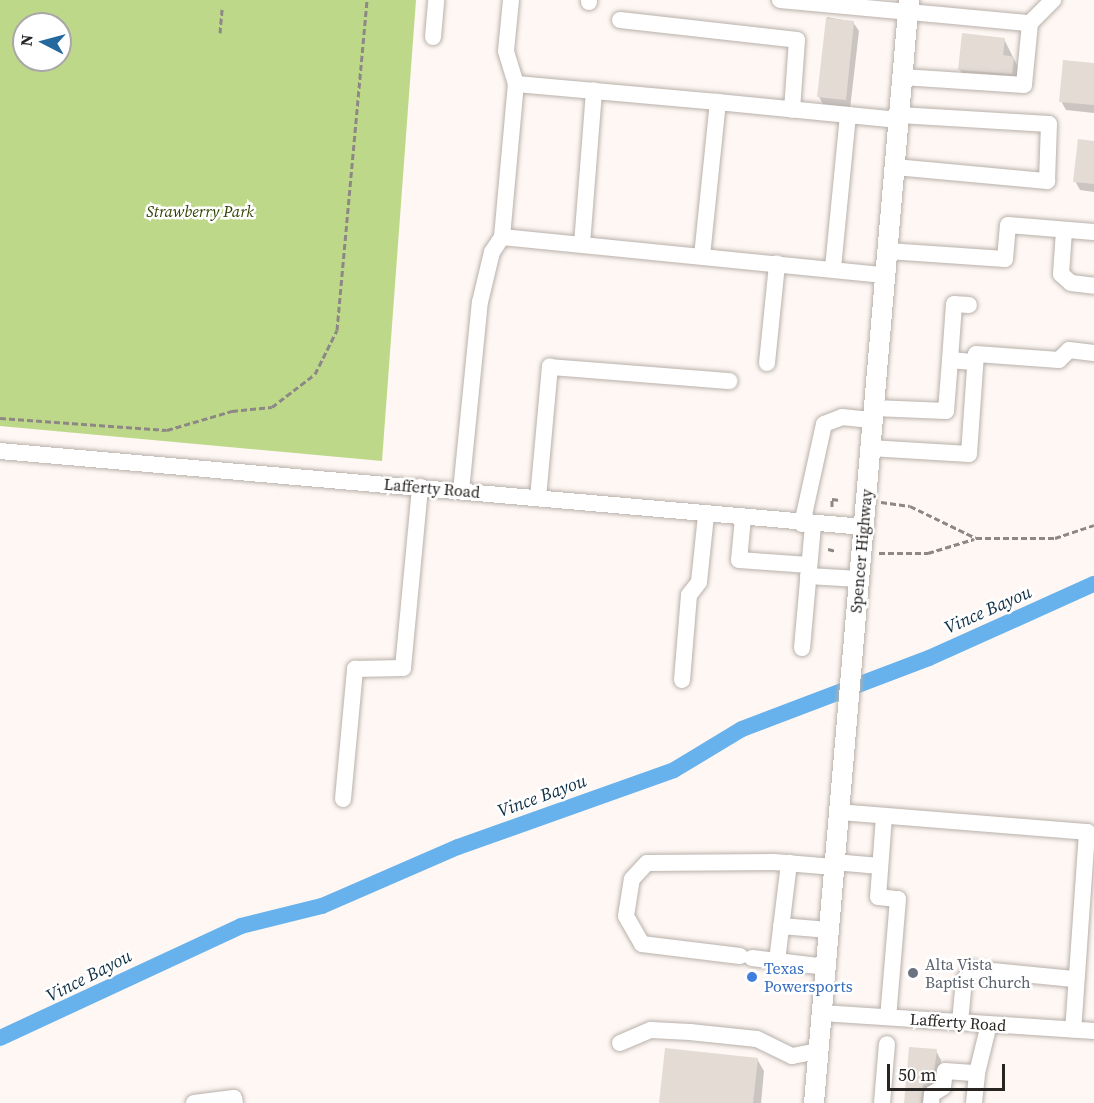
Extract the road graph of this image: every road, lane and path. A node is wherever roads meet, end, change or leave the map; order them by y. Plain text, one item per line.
1 (367, 0) edge
2 (436, 0) edge
3 (511, 0) edge
4 (780, 0) edge
5 (973, 0) edge
6 (1053, 0) edge
7 (909, 5) edge
8 (222, 8) dead end
9 (971, 17) junction
10 (620, 20) dead end
11 (1030, 23) junction
12 (220, 33) dead end
13 (433, 37) dead end
14 (903, 77) junction
15 (516, 84) junction
16 (594, 90) junction
17 (718, 102) junction
18 (792, 110) junction
19 (848, 115) junction
20 (899, 117) junction
21 (895, 167) junction
22 (1064, 231) junction
23 (1094, 232) edge
24 (502, 237) junction
25 (582, 244) junction
26 (888, 251) junction
27 (702, 256) junction
28 (777, 264) junction
29 (833, 270) junction
30 (886, 275) junction
31 (1094, 286) edge
32 (969, 305) dead end
33 (1094, 353) edge
34 (950, 360) junction
35 (767, 363) dead end
36 (975, 363) junction
37 (729, 381) dead end
38 (873, 414) junction
39 (0, 418) edge
40 (870, 448) junction
41 (0, 452) edge
42 (420, 487) junction
43 (461, 490) junction
44 (538, 498) junction
45 (840, 500) dead end
46 (900, 504) dead end
47 (831, 507) dead end
48 (706, 515) junction
49 (742, 518) junction
50 (807, 525) junction
51 (1094, 525) edge
52 (864, 527) junction
53 (976, 538) junction
54 (828, 550) dead end
55 (836, 551) dead end
56 (895, 554) dead end
57 (809, 571) junction
58 (859, 579) junction
59 (802, 648) dead end
60 (682, 680) dead end
61 (343, 799) dead end
62 (839, 812) junction
63 (884, 816) junction
64 (789, 863) junction
65 (834, 865) junction
66 (880, 866) junction
67 (781, 926) junction
68 (829, 930) junction
69 (777, 961) junction
70 (826, 967) junction
71 (1074, 979) junction
72 (822, 1013) junction
73 (888, 1017) junction
74 (960, 1022) junction
75 (989, 1024) junction
76 (1073, 1030) junction
77 (1094, 1031) edge
78 (620, 1043) dead end
79 (887, 1044) dead end
80 (818, 1051) junction
81 (977, 1073) junction
82 (235, 1100) edge
83 (194, 1103) edge
84 (814, 1103) edge
85 (882, 1103) edge
86 (931, 1103) edge
87 (974, 1103) edge

1 - 39 path
2 - 13 street
3 - 15 street
4 - 7 street
5 - 9 street
6 - 11 street
7 - 9 street
7 - 14 main road, Spencer Highway
8 - 12 path
9 - 11 street
10 - 18 street
11 - 14 street
14 - 20 main road, Spencer Highway
15 - 16 street
15 - 24 street
16 - 17 street
16 - 25 street
17 - 18 street
17 - 27 street
18 - 19 street
19 - 20 street
19 - 29 street
20 - 21 main road, Spencer Highway
20 - 21 street
21 - 26 main road, Spencer Highway
22 - 23 street
22 - 26 street
22 - 31 street
24 - 25 street
24 - 43 street
25 - 27 street
26 - 30 main road, Spencer Highway
27 - 28 street
28 - 29 street
28 - 35 street
29 - 30 street
30 - 38 main road, Spencer Highway
32 - 34 street
33 - 36 street
34 - 36 street
34 - 38 street
36 - 40 street
37 - 44 street
38 - 40 main road, Spencer Highway
38 - 50 street
40 - 52 main road, Spencer Highway
41 - 42 street, Lafferty Road
42 - 43 street, Lafferty Road
42 - 61 street
43 - 44 street, Lafferty Road
44 - 48 street, Lafferty Road
45 - 47 path
46 - 53 path
48 - 49 street, Lafferty Road
48 - 60 street
49 - 50 street, Lafferty Road
49 - 57 street
50 - 52 street, Lafferty Road
50 - 57 street
51 - 53 path
52 - 58 main road, Spencer Highway
53 - 56 path
54 - 55 path
57 - 58 street
57 - 59 street
58 - 62 main road, Spencer Highway
62 - 63 street
62 - 65 main road, Spencer Highway
63 - 66 street
63 - 71 street
64 - 65 street
64 - 67 street
64 - 69 street
65 - 66 street
65 - 68 main road, Spencer Highway
66 - 73 street
67 - 68 street
67 - 69 street
68 - 70 main road, Spencer Highway
69 - 70 street
70 - 72 main road, Spencer Highway
71 - 74 street
71 - 76 street
72 - 73 street, Lafferty Road
72 - 80 main road, Spencer Highway
73 - 74 street, Lafferty Road
74 - 75 street, Lafferty Road
75 - 76 street, Lafferty Road
75 - 81 street
76 - 77 street, Lafferty Road
78 - 80 street
79 - 85 street
80 - 84 main road, Spencer Highway
81 - 86 street
81 - 87 street
82 - 83 street

